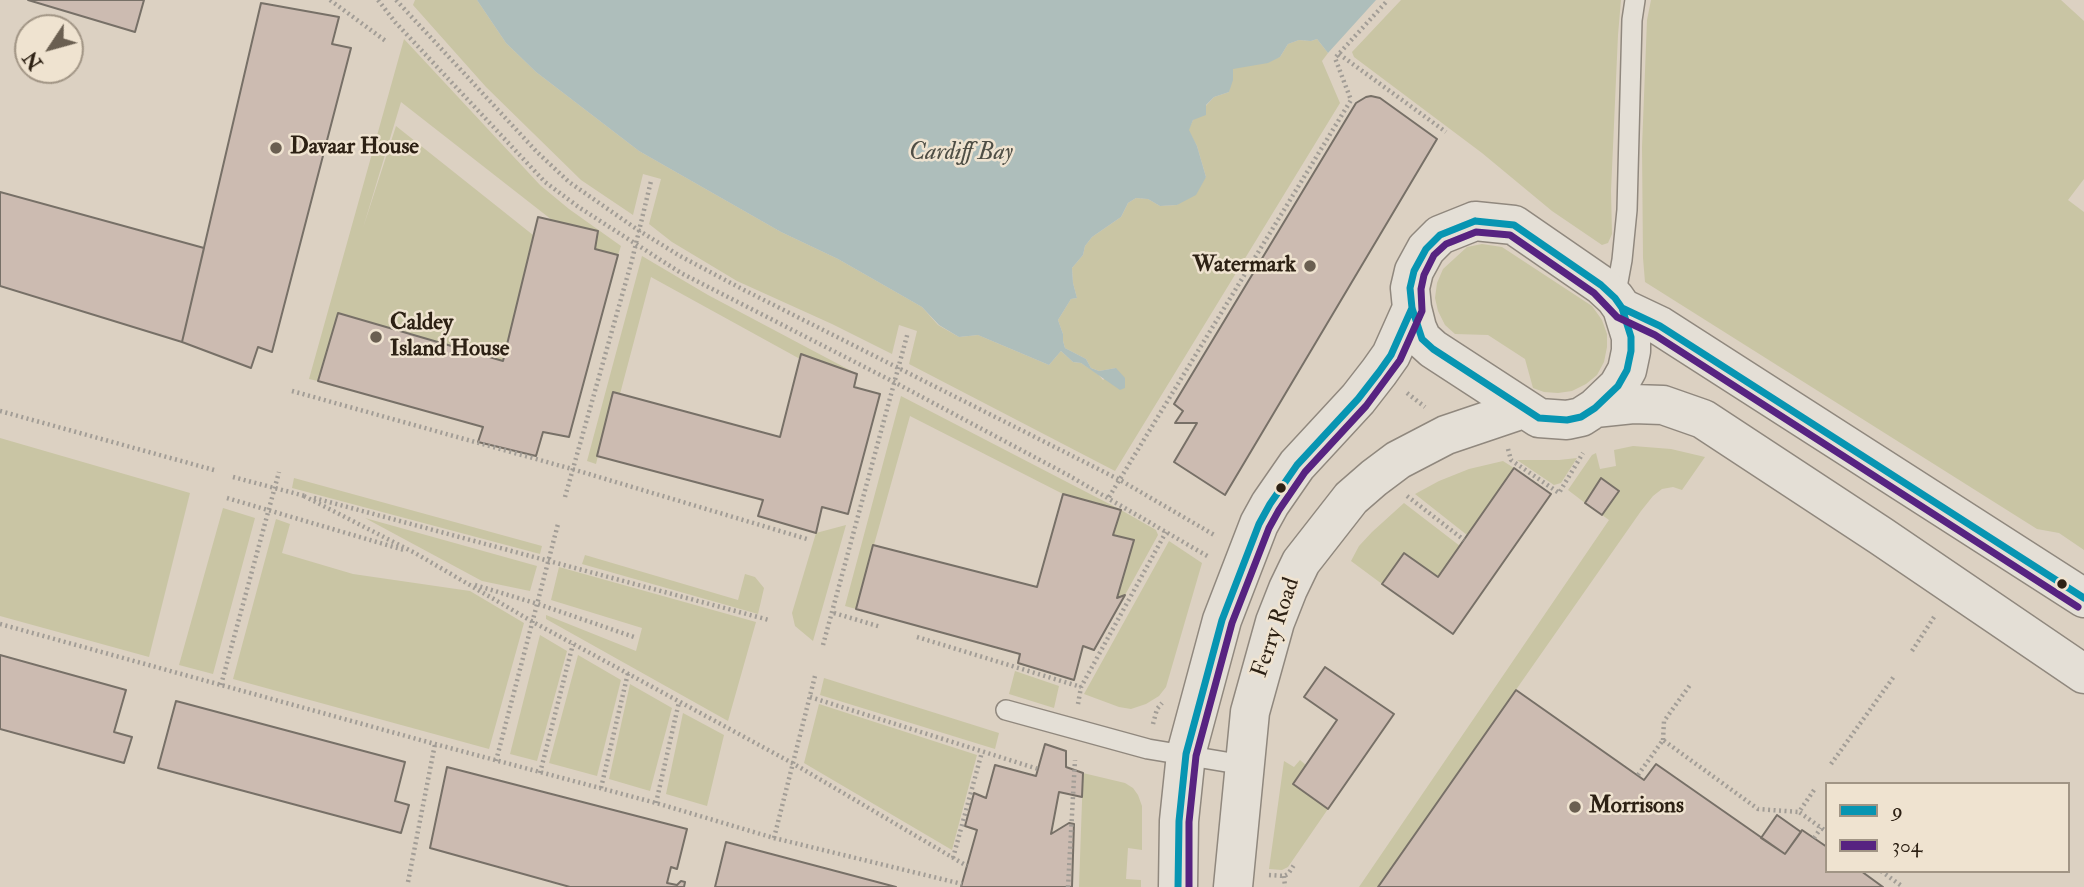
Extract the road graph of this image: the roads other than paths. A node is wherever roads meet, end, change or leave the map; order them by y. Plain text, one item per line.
1 (1635, 0) edge
2 (1618, 303) junction
3 (1412, 307) junction
4 (1595, 408) junction
5 (1523, 409) junction
6 (2084, 598) edge
7 (2084, 674) edge
8 (1006, 710) dead end
9 (1186, 754) junction
10 (1244, 765) junction
11 (1246, 880) edge
12 (1178, 887) edge

1 - 2 lane
2 - 3 street
2 - 4 street
2 - 6 street
3 - 5 street
3 - 9 street
4 - 5 street
4 - 7 street
5 - 10 street, Ferry Road
8 - 9 lane
9 - 10 lane
9 - 12 street
10 - 11 street, Ferry Road

